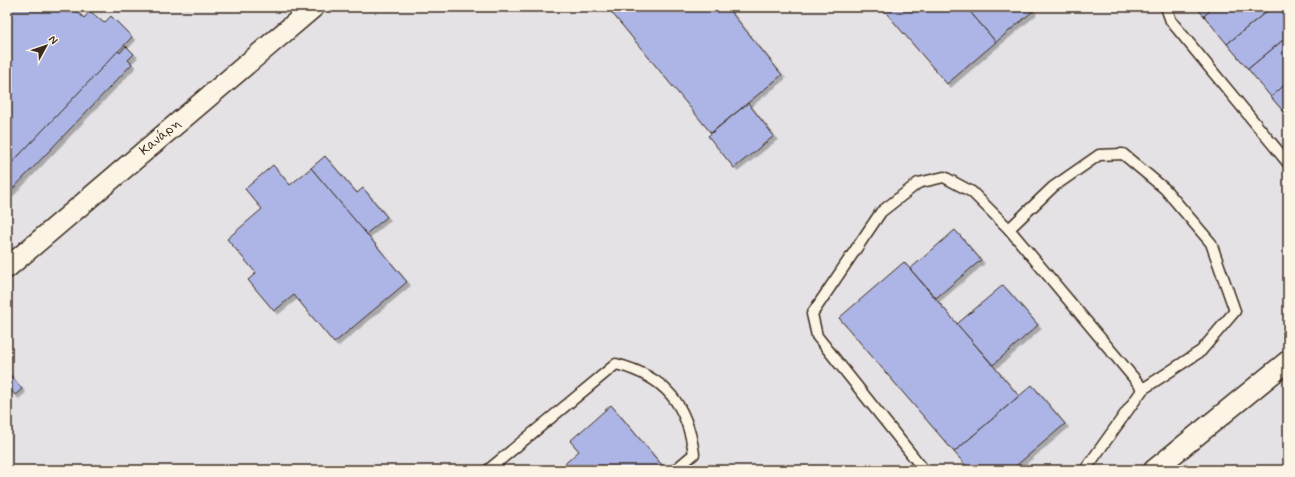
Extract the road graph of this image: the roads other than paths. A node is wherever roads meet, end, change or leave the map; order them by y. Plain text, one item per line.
1 (314, 7) edge
2 (1166, 7) edge
3 (1288, 163) edge
4 (1008, 229) junction
5 (7, 268) edge
6 (1288, 361) edge
7 (1143, 389) junction
8 (488, 470) edge
9 (675, 470) edge
10 (924, 470) edge
11 (1085, 470) edge
12 (1154, 470) edge

1 - 5 street, Κανάρη
2 - 3 lane
4 - 7 lane
4 - 7 lane
4 - 10 lane
6 - 12 street
7 - 11 lane
8 - 9 lane

